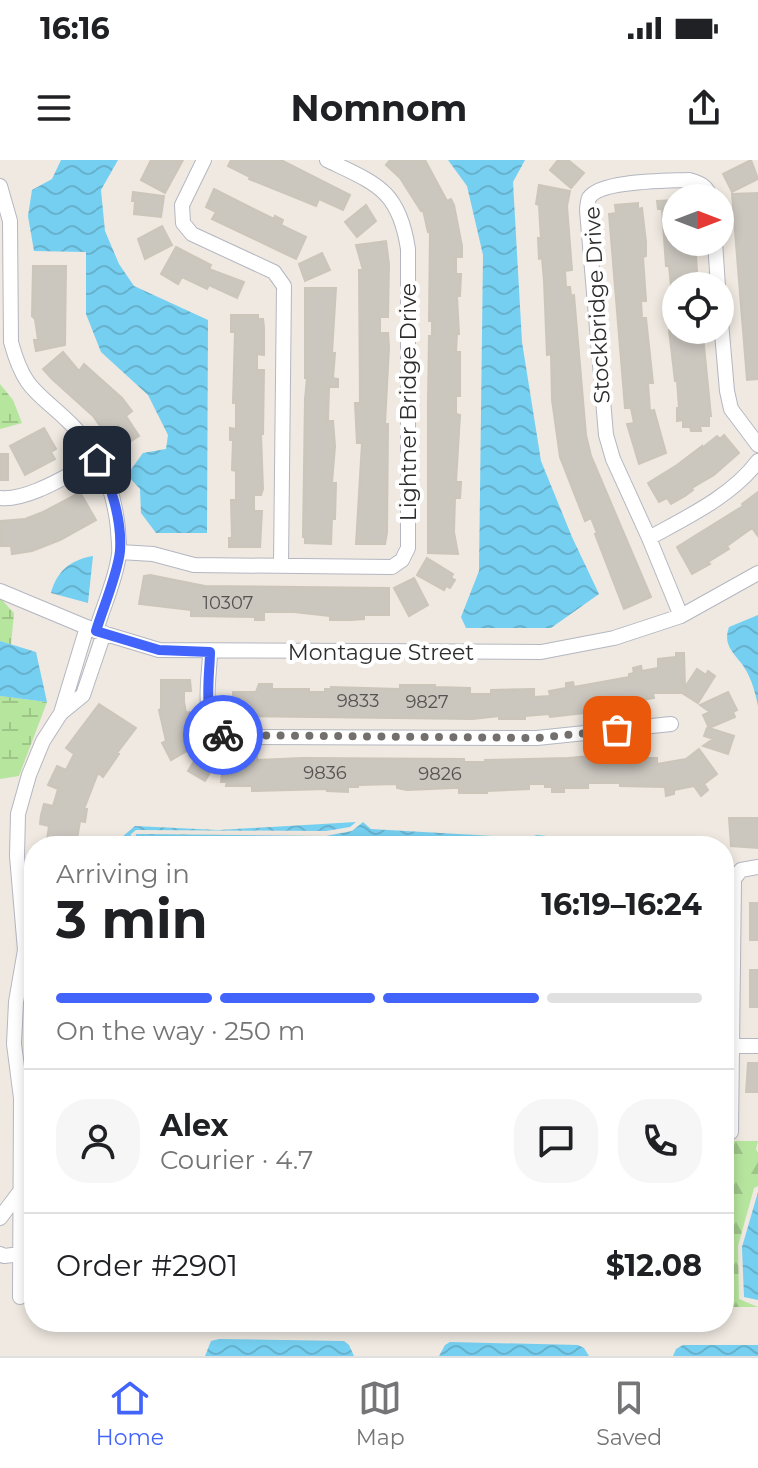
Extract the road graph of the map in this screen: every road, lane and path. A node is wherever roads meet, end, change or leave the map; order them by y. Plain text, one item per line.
1 (204, 160) edge
2 (327, 160) edge
3 (700, 184) edge
4 (0, 186) edge
5 (723, 344) edge
6 (758, 445) edge
7 (97, 460) junction
8 (758, 461) edge
9 (0, 498) edge
10 (649, 538) junction
11 (120, 552) junction
12 (281, 565) junction
13 (758, 573) edge
14 (0, 591) edge
15 (681, 616) junction
16 (96, 630) junction
17 (210, 652) junction
18 (74, 669) junction
19 (91, 674) junction
20 (61, 713) junction
21 (671, 724) dead end
22 (758, 867) edge
23 (24, 938) edge
24 (24, 956) edge
25 (734, 1046) joint
26 (758, 1046) edge
27 (21, 1190) junction
28 (0, 1218) edge
29 (0, 1254) edge
30 (21, 1254) junction
31 (20, 1297) dead end

1 - 12 street
2 - 12 street, Lightner Bridge Drive
3 - 10 street, Stockbridge Drive
4 - 7 street
5 - 6 street
7 - 9 street
7 - 11 street
8 - 10 street
10 - 15 street, Stockbridge Drive
11 - 12 street, Lightner Bridge Drive
11 - 16 street
13 - 15 street, Montague Street
14 - 16 street, Montague Street
15 - 17 street, Montague Street
16 - 17 street, Montague Street
16 - 18 street
16 - 19 street
17 - 21 street
18 - 19 street
18 - 20 street
19 - 20 street
20 - 23 street
22 - 25 street
24 - 27 street
25 - 26 street
27 - 28 street
27 - 30 street
29 - 30 street
30 - 31 street

